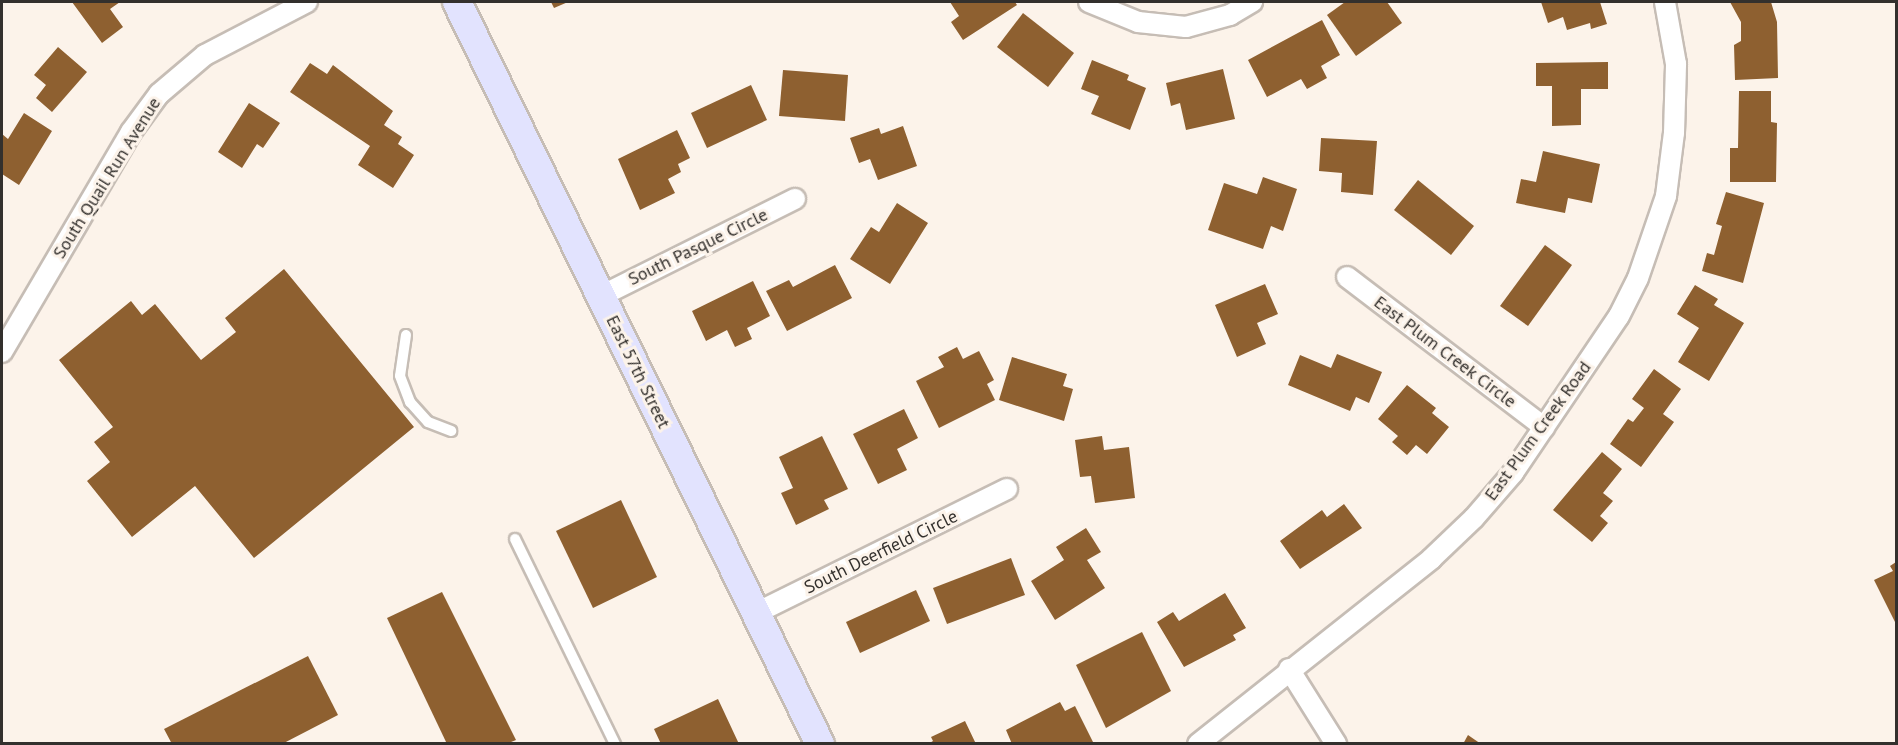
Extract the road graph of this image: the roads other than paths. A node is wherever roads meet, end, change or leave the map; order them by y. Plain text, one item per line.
1 (307, 2) edge
2 (457, 2) edge
3 (1089, 2) edge
4 (1252, 2) edge
5 (1665, 2) edge
6 (795, 199) dead end
7 (1347, 277) dead end
8 (601, 296) junction
9 (406, 335) dead end
10 (2, 352) edge
11 (1544, 427) junction
12 (451, 431) dead end
13 (1006, 489) dead end
14 (515, 539) dead end
15 (756, 613) junction
16 (1289, 669) junction
17 (615, 744) edge
18 (820, 744) edge
19 (1198, 744) edge
20 (1336, 744) edge

1 - 10 street, South Quail Run Avenue
2 - 8 main road, East 57th Street
3 - 4 street
5 - 11 street, East Plum Creek Road
6 - 8 street, South Pasque Circle
7 - 11 street, East Plum Creek Circle
8 - 15 main road, East 57th Street
9 - 12 lane
11 - 16 street, East Plum Creek Road
13 - 15 street, South Deerfield Circle
14 - 17 lane
15 - 18 main road, East 57th Street
16 - 19 street, East Plum Creek Road
16 - 20 street

